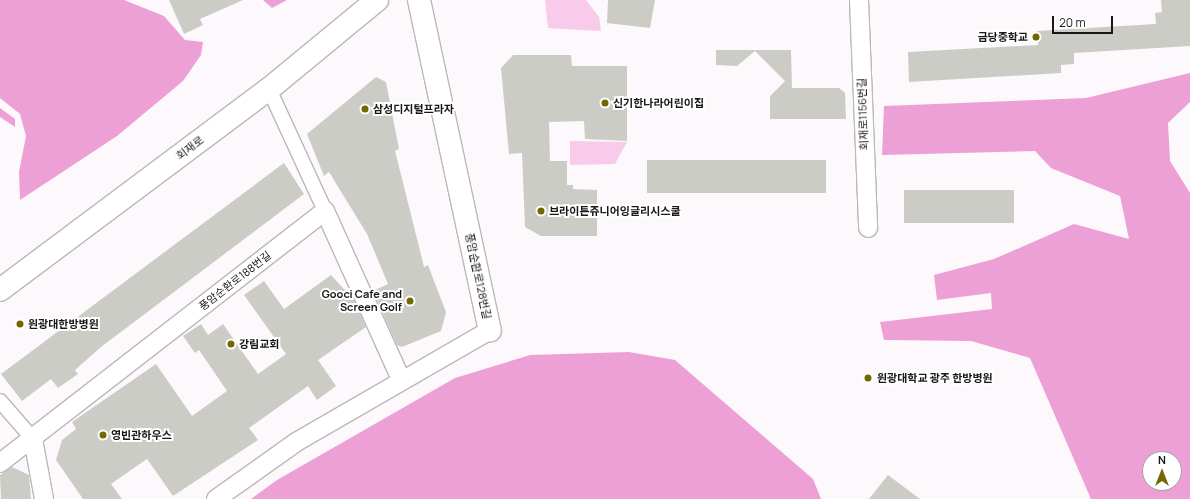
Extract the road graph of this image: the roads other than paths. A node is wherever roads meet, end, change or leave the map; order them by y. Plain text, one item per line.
1 (377, 0) edge
2 (419, 0) edge
3 (859, 0) edge
4 (269, 89) junction
5 (325, 211) junction
6 (868, 228) dead end
7 (0, 290) edge
8 (490, 330) joint
9 (401, 379) junction
10 (0, 401) edge
11 (33, 439) junction
12 (0, 463) edge
13 (44, 499) edge
14 (216, 499) edge

1 - 4 main road, 회재로
2 - 8 main road, 풍암순환로128번길
3 - 6 street, 회재로1156번길
4 - 5 street
4 - 7 main road, 회재로
5 - 9 street
5 - 11 street, 풍암순환로188번길
8 - 9 street, 풍암순환로128번길
9 - 14 street, 풍암순환로128번길
10 - 11 street
11 - 12 street, 풍암순환로188번길
11 - 13 street

